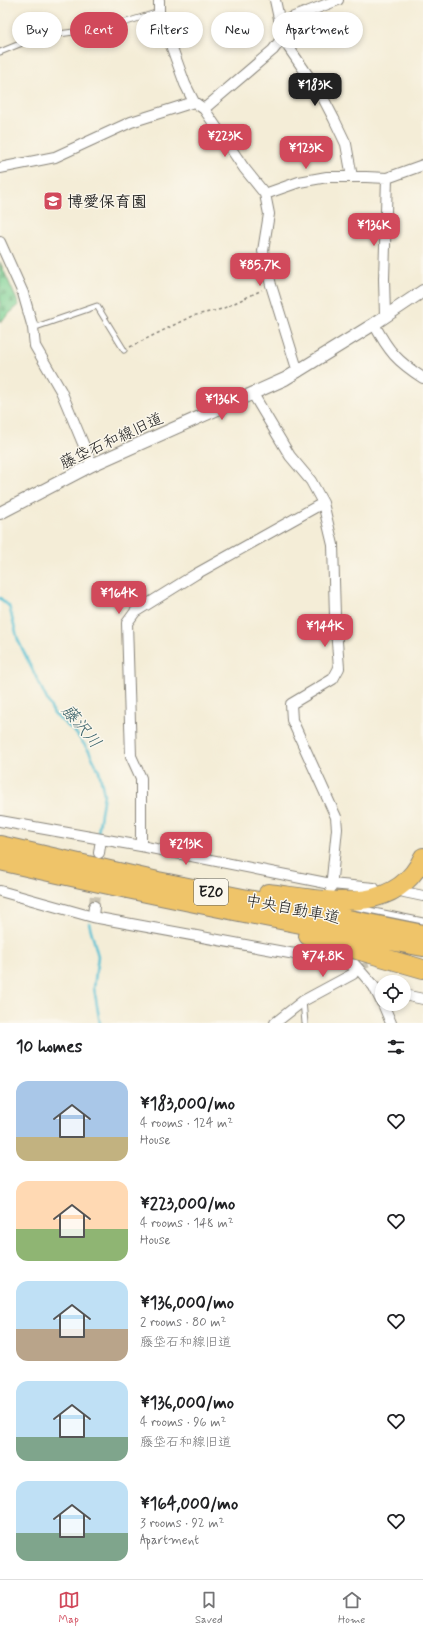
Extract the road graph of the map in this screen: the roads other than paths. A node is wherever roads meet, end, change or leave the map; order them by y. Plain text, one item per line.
1 (159, 0) edge
2 (275, 0) edge
3 (338, 0) edge
4 (159, 12) edge
5 (278, 12) edge
6 (307, 12) edge
7 (136, 19) edge
8 (172, 48) edge
9 (275, 48) edge
10 (290, 48) edge
11 (0, 52) edge
12 (194, 102) junction
13 (204, 109) junction
14 (423, 165) edge
15 (0, 168) edge
16 (352, 177) junction
17 (387, 178) junction
18 (264, 194) junction
19 (0, 242) edge
20 (423, 291) edge
21 (385, 316) junction
22 (374, 324) junction
23 (33, 328) junction
24 (124, 350) road end
25 (298, 372) junction
26 (423, 378) edge
27 (253, 394) junction
28 (92, 465) junction
29 (323, 503) junction
30 (0, 513) edge
31 (0, 821) edge
32 (101, 839) junction
33 (0, 845) edge
34 (141, 846) junction
35 (99, 853) dead end
36 (423, 857) edge
37 (0, 861) edge
38 (158, 881) junction
39 (112, 886) junction
40 (374, 888) dead end
41 (0, 891) edge
42 (330, 891) junction
43 (404, 892) dead end
44 (423, 896) edge
45 (94, 906) tunnel mouth
46 (93, 917) junction
47 (423, 921) edge
48 (423, 934) edge
49 (423, 947) edge
50 (408, 958) dead end
51 (368, 961) junction
52 (355, 965) junction
53 (423, 969) edge
54 (375, 979) edge
55 (375, 986) edge
56 (411, 996) edge
57 (423, 999) edge
58 (303, 1001) junction
59 (386, 1011) edge
60 (275, 1023) edge
61 (305, 1023) edge
62 (391, 1023) edge

1 - 4 street
2 - 5 street
3 - 6 street
7 - 11 lane
8 - 12 street
9 - 13 street
10 - 16 street
12 - 13 street
12 - 15 street
13 - 18 street
14 - 17 street
16 - 17 street
16 - 18 street
17 - 21 street
18 - 25 street
19 - 23 street
20 - 21 street, 藤垈石和線旧道
21 - 22 street, 藤垈石和線旧道
22 - 25 street, 藤垈石和線旧道
22 - 26 street
23 - 24 lane
23 - 28 street
25 - 27 street, 藤垈石和線旧道
27 - 28 street, 藤垈石和線旧道
27 - 29 street
28 - 30 street, 藤垈石和線旧道
29 - 34 street
29 - 42 street
31 - 32 street
32 - 34 street
32 - 35 street
33 - 38 highway, 中央自動車道 / E20
34 - 42 street
36 - 42 highway
37 - 39 highway, 中央自動車道 / E20
38 - 42 highway
38 - 48 highway, 中央自動車道 / E20
39 - 49 highway, 中央自動車道 / E20
39 - 51 highway
40 - 42 street
41 - 46 street
42 - 47 lane
43 - 44 street
45 - 46 street
46 - 52 street
50 - 51 lane
51 - 53 highway
51 - 54 street
52 - 55 street
52 - 58 street
56 - 57 street
58 - 60 street
58 - 61 lane
59 - 62 street

